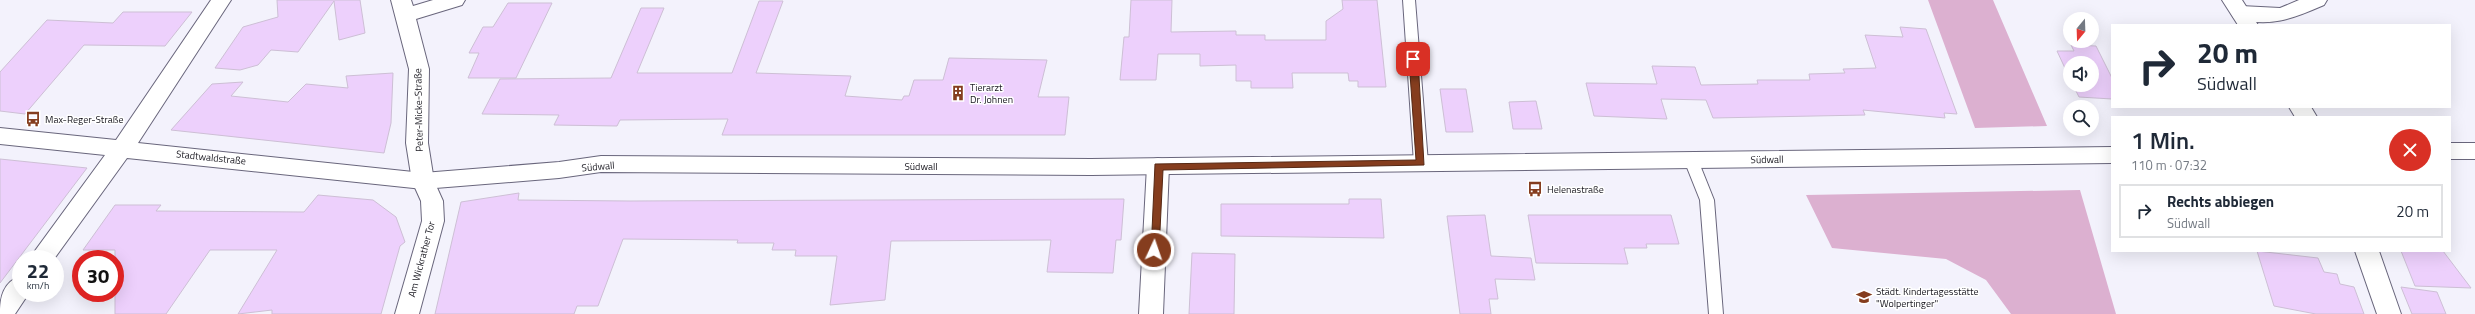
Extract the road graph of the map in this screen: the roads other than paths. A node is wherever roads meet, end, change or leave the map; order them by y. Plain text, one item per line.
1 (221, 0) edge
2 (455, 0) edge
3 (1409, 0) edge
4 (2317, 0) edge
5 (404, 8) edge
6 (2240, 13) edge
7 (0, 136) edge
8 (123, 148) junction
9 (2451, 151) edge
10 (2475, 151) edge
11 (2111, 155) edge
12 (1690, 160) junction
13 (1421, 163) junction
14 (1158, 166) junction
15 (422, 181) junction
16 (48, 250) edge
17 (2367, 252) edge
18 (12, 299) edge
19 (1, 314) edge
20 (407, 314) edge
21 (1151, 314) edge
22 (1716, 314) edge
23 (2389, 314) edge

1 - 8 street
2 - 5 street, Peter-Micke-Straße
3 - 13 lane
4 - 6 street
5 - 15 street, Peter-Micke-Straße
7 - 8 street, Stadtwaldstraße
8 - 15 street, Stadtwaldstraße
8 - 16 street
9 - 10 street
11 - 12 street, Südwall
12 - 13 street, Südwall
12 - 22 lane
13 - 14 street, Südwall
14 - 15 street, Südwall
14 - 21 street
15 - 20 street, Am Wickrather Tor
17 - 23 street
18 - 19 street

